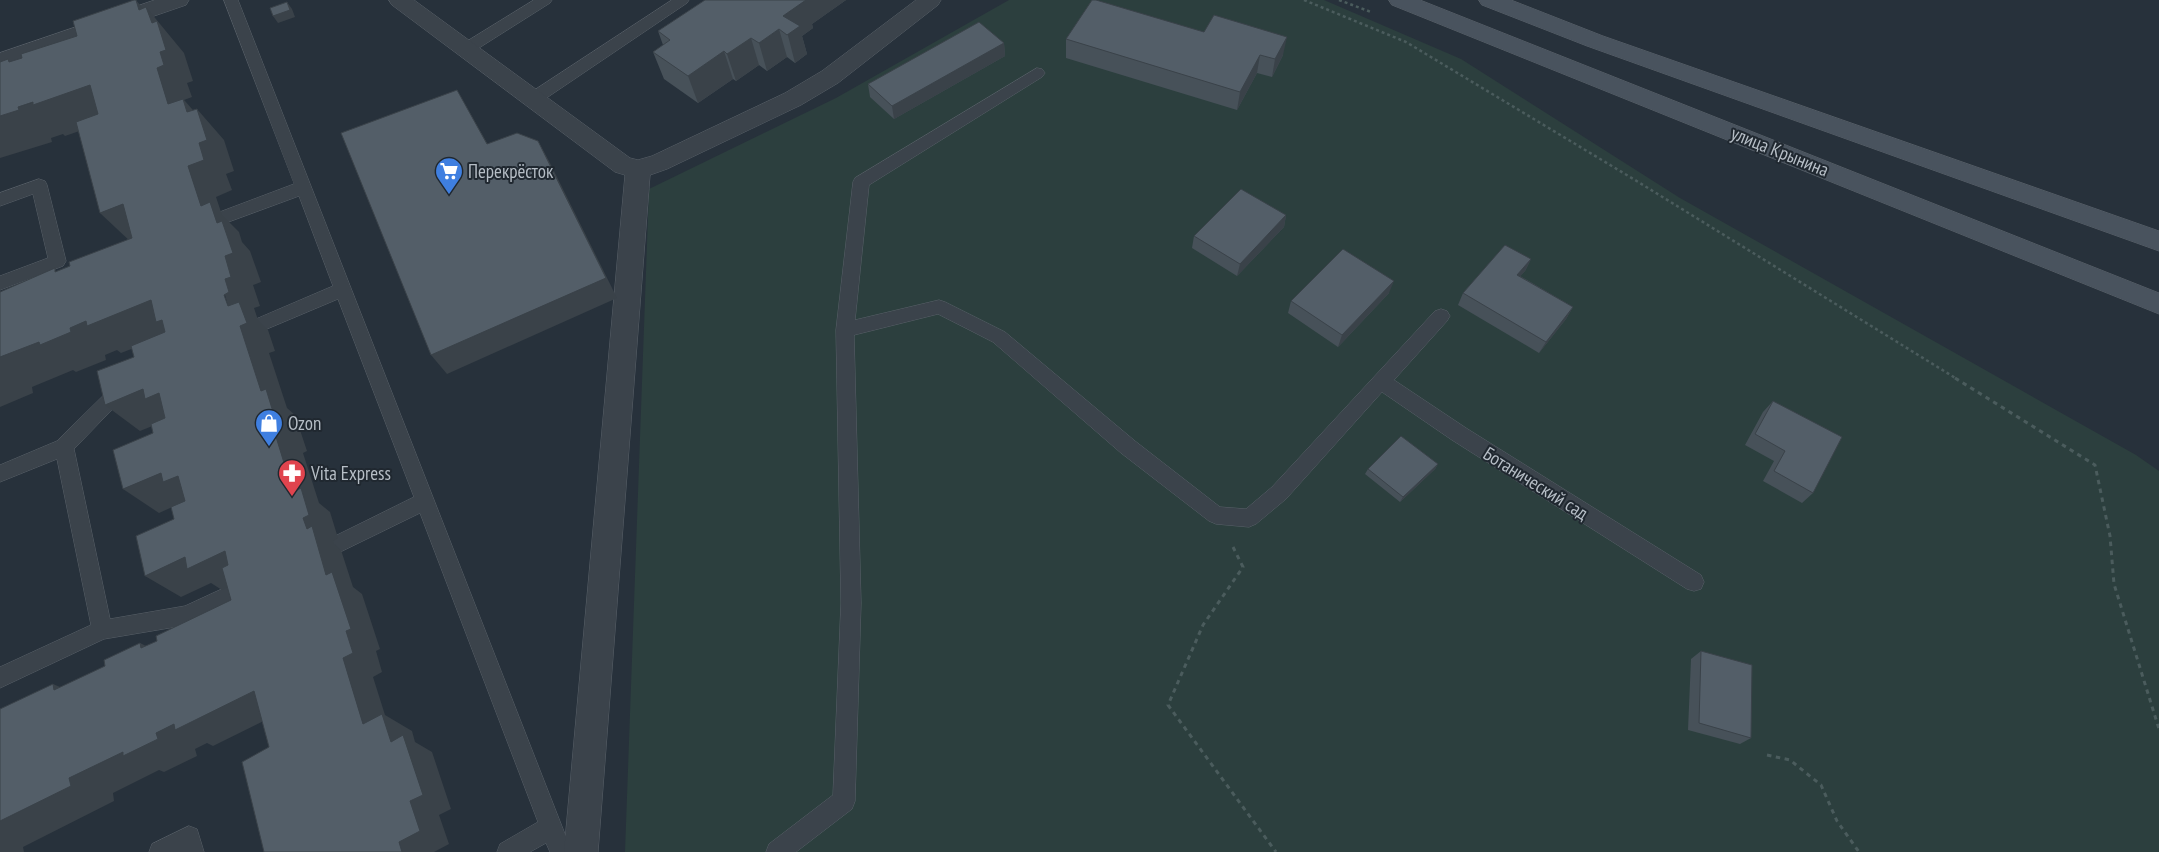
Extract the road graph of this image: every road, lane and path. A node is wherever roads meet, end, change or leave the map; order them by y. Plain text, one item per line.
1 (178, 0) edge
2 (231, 0) edge
3 (400, 0) edge
4 (545, 0) edge
5 (682, 0) edge
6 (930, 0) edge
7 (1304, 0) edge
8 (1400, 0) edge
9 (1490, 0) edge
10 (466, 49) junction
11 (0, 61) edge
12 (1037, 73) dead end
13 (533, 99) junction
14 (638, 169) junction
15 (304, 187) junction
16 (0, 200) edge
17 (223, 218) dead end
18 (2159, 241) edge
19 (0, 283) edge
20 (343, 289) junction
21 (2159, 304) edge
22 (1440, 316) dead end
23 (255, 328) dead end
24 (845, 330) junction
25 (140, 376) edge
26 (1380, 381) junction
27 (64, 446) junction
28 (0, 474) edge
29 (425, 501) junction
30 (1216, 515) junction
31 (334, 546) dead end
32 (260, 581) edge
33 (1694, 582) dead end
34 (102, 630) junction
35 (0, 678) edge
36 (2159, 729) edge
37 (1767, 755) dead end
38 (552, 827) junction
39 (160, 852) edge
40 (193, 852) edge
41 (508, 852) edge
42 (561, 852) edge
43 (581, 852) edge
44 (777, 852) edge
45 (1276, 852) edge
46 (1859, 852) edge

1 - 11 street
2 - 15 lane
3 - 10 street
4 - 10 lane
5 - 13 lane
6 - 14 street
7 - 36 path
8 - 21 main road, улица Крынина
9 - 18 main road, улица Крынина
10 - 13 street
12 - 24 lane
13 - 14 street
14 - 43 street
15 - 17 lane
15 - 20 lane
16 - 19 lane
20 - 23 lane
20 - 29 lane
22 - 26 lane
24 - 30 lane
24 - 44 lane
25 - 27 lane
26 - 30 lane
26 - 33 lane, Ботанический сад
27 - 28 lane
27 - 34 lane
29 - 31 lane
29 - 38 lane
30 - 45 path
32 - 34 lane
34 - 35 lane
37 - 46 path
38 - 41 lane
38 - 42 lane
39 - 40 lane

